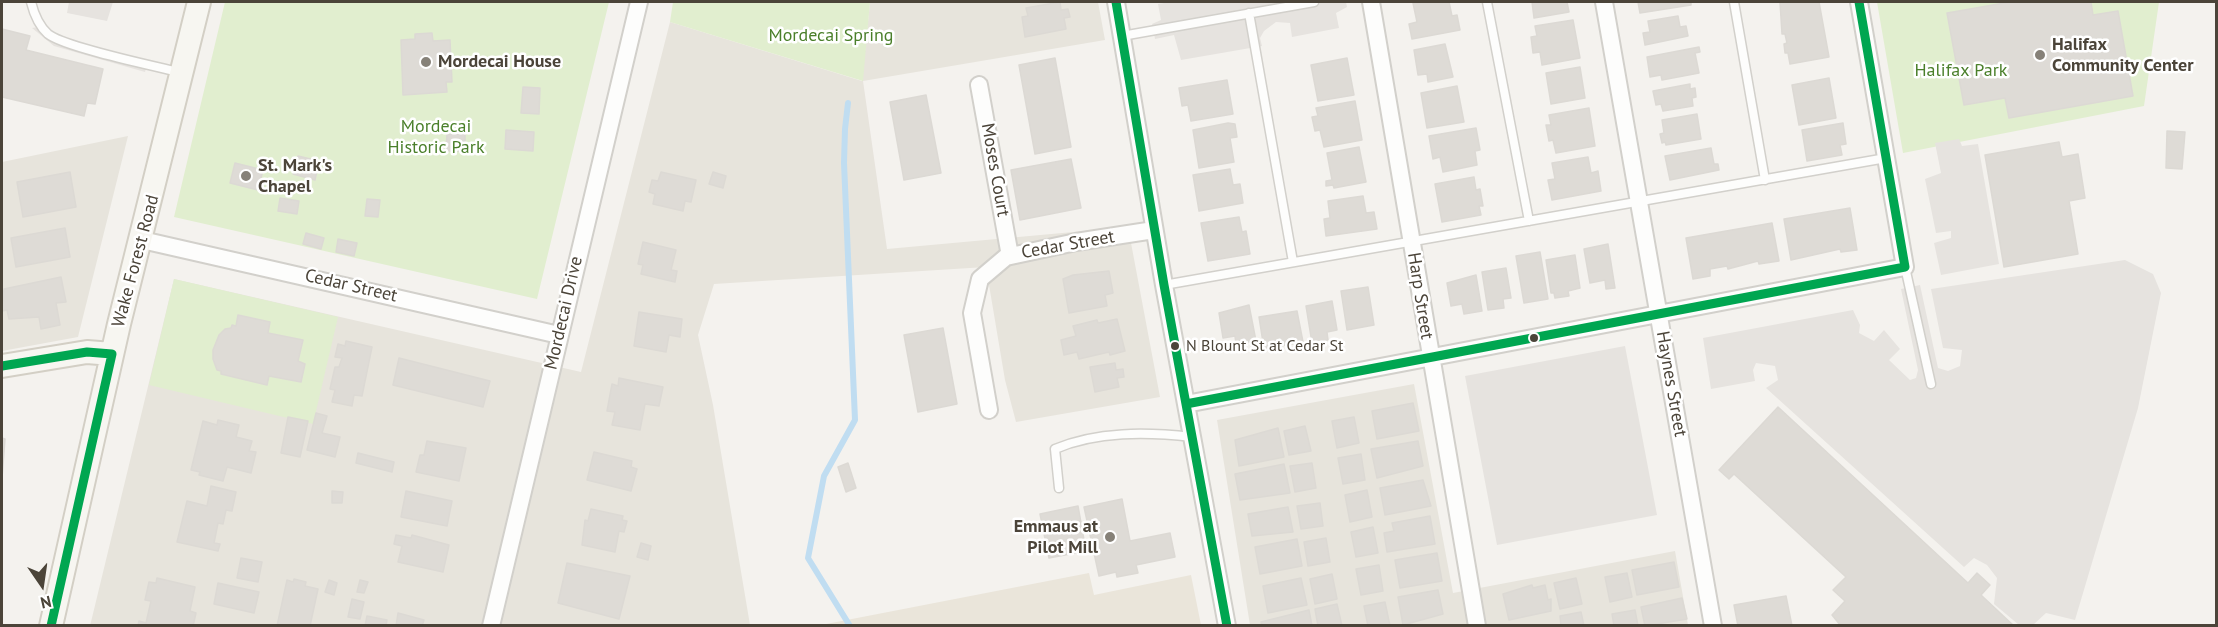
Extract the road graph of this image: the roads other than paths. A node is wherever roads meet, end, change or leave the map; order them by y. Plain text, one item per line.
1 (31, 2) edge
2 (199, 2) edge
3 (639, 2) edge
4 (1116, 2) edge
5 (1314, 2) edge
6 (1371, 2) edge
7 (1487, 2) edge
8 (1604, 2) edge
9 (1734, 2) edge
10 (1859, 2) edge
11 (1250, 13) junction
12 (1122, 36) junction
13 (182, 72) junction
14 (979, 85) dead end
15 (1886, 158) junction
16 (1765, 180) junction
17 (1640, 202) junction
18 (1529, 221) junction
19 (1154, 231) junction
20 (142, 240) junction
21 (1411, 241) junction
22 (1010, 256) junction
23 (1293, 262) junction
24 (1905, 267) junction
25 (1164, 285) junction
26 (1659, 314) junction
27 (559, 334) junction
28 (112, 354) junction
29 (1430, 358) junction
30 (2, 366) edge
31 (1931, 384) dead end
32 (1186, 404) junction
33 (989, 410) dead end
34 (1192, 437) junction
35 (1059, 488) dead end
36 (51, 626) edge
37 (491, 626) edge
38 (1227, 626) edge
39 (1477, 626) edge
40 (1713, 626) edge

1 - 13 lane
2 - 13 main road, Wake Forest Road
3 - 27 street, Mordecai Drive
4 - 12 street
5 - 11 lane
6 - 21 street, Harp Street
7 - 18 lane
8 - 17 street, Haynes Street
9 - 16 lane
10 - 15 street
11 - 12 lane
11 - 23 lane
12 - 19 street
13 - 20 main road, Wake Forest Road
14 - 22 street, Moses Court
15 - 16 lane
15 - 24 street
16 - 17 lane
17 - 18 lane
17 - 26 street, Haynes Street
18 - 21 lane
19 - 22 street, Cedar Street
19 - 25 street
20 - 27 street, Cedar Street
20 - 28 main road, Wake Forest Road
21 - 23 lane
21 - 29 street, Harp Street
22 - 33 street, Cedar Street
23 - 25 lane
24 - 26 street
24 - 31 lane
25 - 32 street
26 - 29 street
26 - 40 street, Haynes Street
27 - 37 street, Mordecai Drive
28 - 30 main road
28 - 36 main road, Wake Forest Road
29 - 32 street
29 - 39 street, Harp Street
32 - 34 street
34 - 35 lane
34 - 38 street

